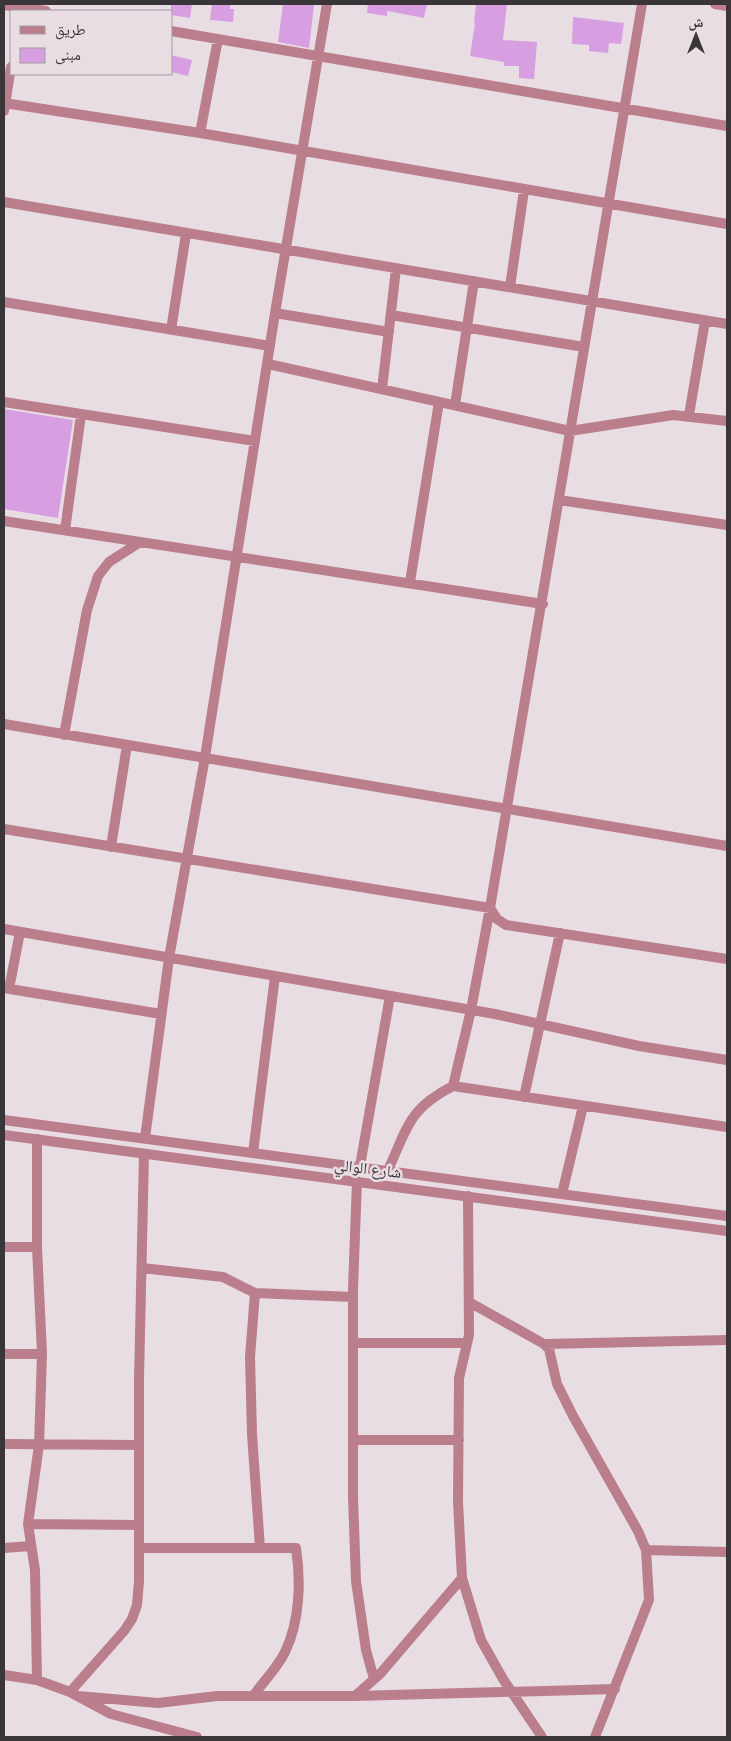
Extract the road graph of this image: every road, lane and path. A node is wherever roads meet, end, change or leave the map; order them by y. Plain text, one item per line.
1 (4, 4) edge
2 (327, 4) edge
3 (642, 4) edge
4 (715, 4) edge
5 (727, 6) edge
6 (21, 7) edge
7 (40, 10) edge
8 (172, 31) edge
9 (218, 39) junction
10 (318, 55) junction
11 (10, 73) edge
12 (4, 106) edge
13 (624, 109) junction
14 (727, 126) edge
15 (200, 133) junction
16 (303, 151) junction
17 (524, 190) junction
18 (4, 202) edge
19 (607, 204) junction
20 (727, 224) edge
21 (186, 234) junction
22 (286, 250) junction
23 (396, 269) junction
24 (474, 281) junction
25 (510, 288) junction
26 (592, 300) junction
27 (4, 302) edge
28 (275, 313) junction
29 (391, 315) junction
30 (705, 321) junction
31 (727, 324) edge
32 (466, 328) junction
33 (171, 330) junction
34 (389, 332) junction
35 (270, 346) junction
36 (584, 347) junction
37 (268, 364) junction
38 (382, 389) junction
39 (4, 402) edge
40 (439, 402) junction
41 (455, 405) junction
42 (81, 415) junction
43 (689, 415) junction
44 (727, 421) edge
45 (570, 430) junction
46 (255, 441) junction
47 (560, 500) junction
48 (4, 520) edge
49 (727, 525) edge
50 (65, 530) junction
51 (140, 542) junction
52 (236, 556) junction
53 (410, 582) junction
54 (543, 604) junction
55 (4, 724) edge
56 (64, 734) junction
57 (127, 745) junction
58 (205, 757) junction
59 (506, 809) junction
60 (4, 829) edge
61 (727, 846) edge
62 (111, 847) junction
63 (186, 859) junction
64 (490, 908) junction
65 (4, 929) edge
66 (20, 932) junction
67 (560, 933) junction
68 (169, 958) junction
69 (727, 959) edge
70 (275, 976) junction
71 (7, 988) edge
72 (390, 996) junction
73 (471, 1010) junction
74 (161, 1014) junction
75 (541, 1024) junction
76 (727, 1060) edge
77 (453, 1086) junction
78 (524, 1097) junction
79 (583, 1106) junction
80 (4, 1120) edge
81 (727, 1127) edge
82 (4, 1135) edge
83 (145, 1138) junction
84 (38, 1140) junction
85 (252, 1152) junction
86 (144, 1154) junction
87 (360, 1166) junction
88 (388, 1170) junction
89 (357, 1181) junction
90 (562, 1194) junction
91 (468, 1196) junction
92 (727, 1216) edge
93 (727, 1231) edge
94 (4, 1247) edge
95 (37, 1247) junction
96 (142, 1268) junction
97 (255, 1293) junction
98 (353, 1297) junction
99 (469, 1302) junction
100 (727, 1340) edge
101 (354, 1343) junction
102 (467, 1343) junction
103 (544, 1344) junction
104 (4, 1354) edge
105 (42, 1354) junction
106 (354, 1440) junction
107 (459, 1440) junction
108 (4, 1444) edge
109 (38, 1445) junction
110 (140, 1445) junction
111 (28, 1524) junction
112 (140, 1525) junction
113 (30, 1546) junction
114 (4, 1548) edge
115 (140, 1548) junction
116 (260, 1548) junction
117 (646, 1550) junction
118 (727, 1552) edge
119 (462, 1578) junction
120 (4, 1675) edge
121 (374, 1679) junction
122 (37, 1680) junction
123 (615, 1689) junction
124 (511, 1691) junction
125 (74, 1694) junction
126 (253, 1696) junction
127 (354, 1696) junction
128 (197, 1737) edge
129 (542, 1737) edge
130 (595, 1737) edge

1 - 6 street
2 - 10 street
3 - 13 street
4 - 5 street
6 - 7 street
8 - 9 street
9 - 10 street
9 - 15 street
10 - 13 street
10 - 16 street
11 - 12 street
12 - 15 street
13 - 14 street
13 - 19 street
15 - 16 street
16 - 17 street
16 - 22 street
17 - 19 street
17 - 25 street
18 - 21 street
19 - 20 street
19 - 26 street
21 - 22 street
21 - 33 street
22 - 23 street
22 - 28 street
23 - 24 street
23 - 29 street
24 - 25 street
24 - 32 street
25 - 26 street
26 - 30 street
26 - 36 street
27 - 33 street
28 - 34 street
28 - 35 street
29 - 32 street
29 - 34 street
30 - 31 street
30 - 43 street
32 - 36 street
32 - 41 street
33 - 35 street
34 - 38 street
35 - 37 street
36 - 45 street
37 - 38 street
37 - 46 street
38 - 40 street
39 - 42 street
40 - 41 street
40 - 53 street
41 - 45 street
42 - 46 street
42 - 50 street
43 - 44 street
43 - 45 street
45 - 47 street
46 - 52 street
47 - 49 street
47 - 54 street
48 - 50 street
50 - 51 street
51 - 52 street
51 - 56 street
52 - 53 street
52 - 58 street
53 - 54 street
54 - 59 street
55 - 56 street
56 - 57 street
57 - 58 street
57 - 62 street
58 - 59 street
58 - 63 street
59 - 61 street
59 - 64 street
60 - 62 street
62 - 63 street
63 - 64 street
63 - 68 street
64 - 67 street
64 - 73 street
65 - 66 street
66 - 68 street
66 - 71 street
67 - 69 street
67 - 75 street
68 - 70 street
68 - 74 street
70 - 72 street
70 - 85 street
71 - 74 street
72 - 73 street
72 - 87 street
73 - 75 street
73 - 77 street
74 - 83 street
75 - 76 street
75 - 78 street
77 - 78 street
77 - 88 street
78 - 79 street
79 - 81 street
79 - 90 street
80 - 83 street, شارع الوالي
82 - 84 street, شارع الوالي
83 - 85 street, شارع الوالي
84 - 86 street, شارع الوالي
84 - 95 street
85 - 87 street, شارع الوالي
86 - 89 street, شارع الوالي
86 - 96 street
87 - 88 street, شارع الوالي
88 - 90 street, شارع الوالي
89 - 91 street, شارع الوالي
89 - 98 street
90 - 92 street, شارع الوالي
91 - 93 street, شارع الوالي
91 - 99 street
94 - 95 street
95 - 105 street
96 - 97 street
96 - 110 street
97 - 98 street
97 - 116 street
98 - 101 street
99 - 102 street
99 - 103 street
100 - 103 street
101 - 102 street
101 - 106 street
102 - 107 street
103 - 117 street
104 - 105 street
105 - 109 street
106 - 107 street
106 - 121 street
107 - 119 street
108 - 109 street
109 - 110 street
109 - 111 street
110 - 112 street
111 - 112 street
111 - 113 street
112 - 115 street
113 - 114 street
113 - 122 street
115 - 116 street
115 - 125 street
116 - 126 street
117 - 118 street
117 - 123 street
119 - 121 street
119 - 124 street
120 - 122 street
121 - 127 street
122 - 125 street
123 - 124 street
123 - 130 street
124 - 127 street
124 - 129 street
125 - 126 street
125 - 128 street
126 - 127 street

